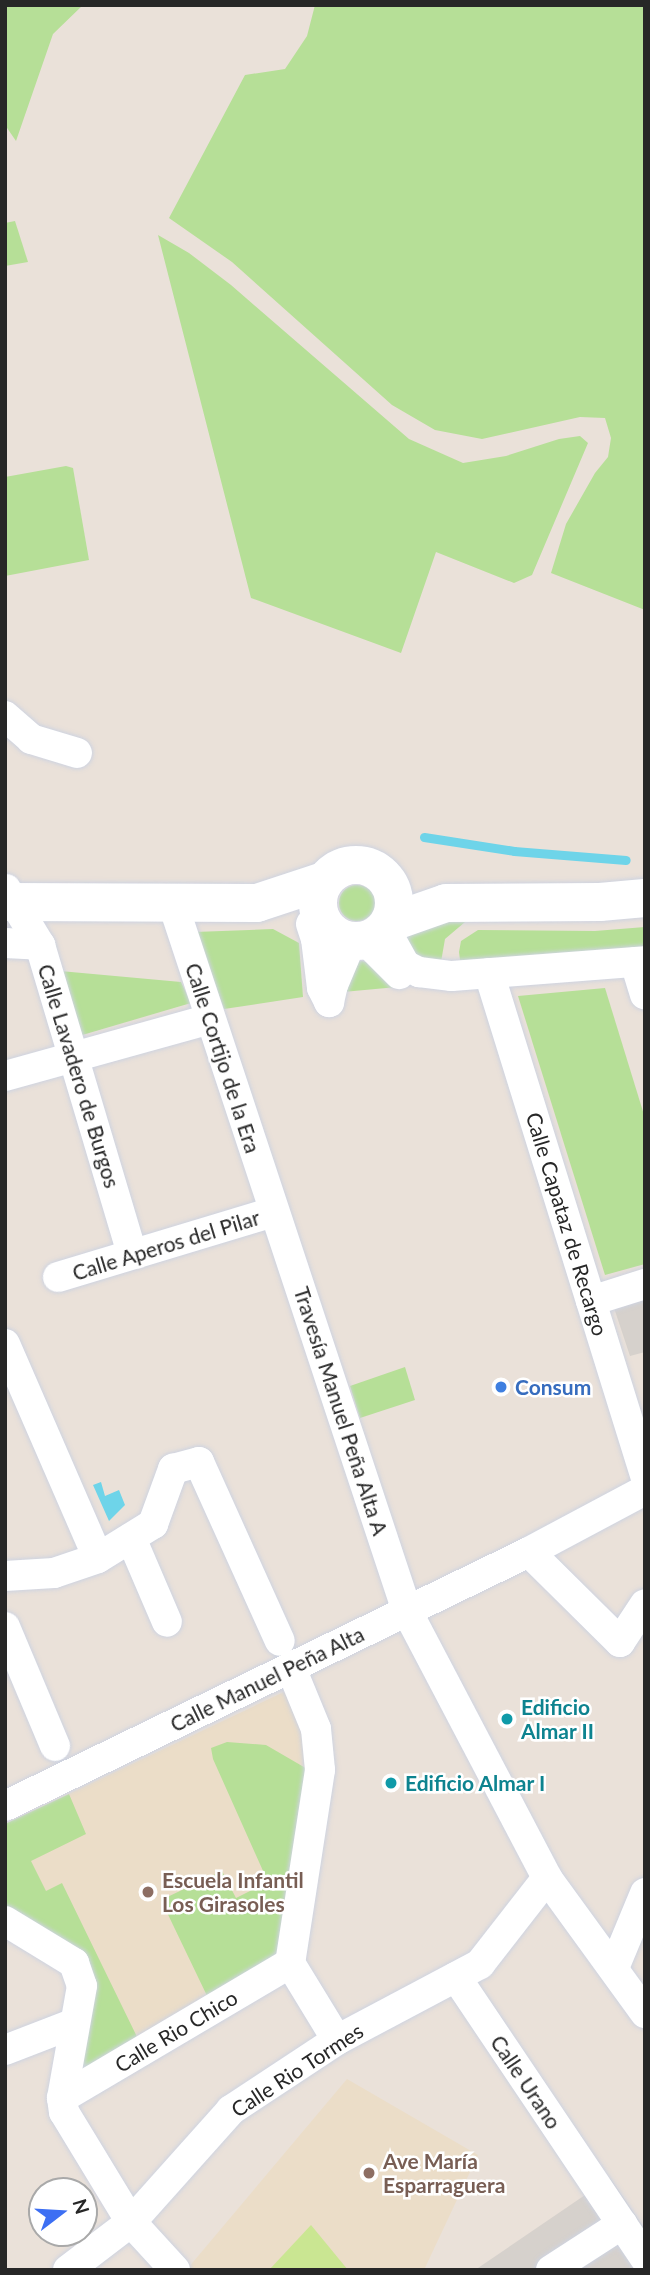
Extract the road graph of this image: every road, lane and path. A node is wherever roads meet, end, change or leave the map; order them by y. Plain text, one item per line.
1 (5, 716) edge
2 (77, 753) dead end
3 (385, 877) junction
4 (324, 881) junction
5 (9, 897) edge
6 (645, 898) edge
7 (257, 903) junction
8 (446, 903) junction
9 (173, 904) junction
10 (355, 931) junction
11 (5, 943) edge
12 (40, 945) junction
13 (640, 961) edge
14 (489, 973) junction
15 (645, 995) edge
16 (210, 1019) junction
17 (73, 1055) junction
18 (5, 1076) edge
19 (273, 1212) junction
20 (132, 1254) junction
21 (58, 1277) dead end
22 (645, 1284) edge
23 (591, 1301) junction
24 (5, 1344) edge
25 (645, 1475) edge
26 (639, 1505) edge
27 (131, 1538) junction
28 (529, 1552) junction
29 (98, 1558) junction
30 (5, 1576) edge
31 (645, 1604) edge
32 (407, 1611) junction
33 (167, 1622) dead end
34 (5, 1627) edge
35 (280, 1640) dead end
36 (290, 1668) junction
37 (55, 1746) dead end
38 (5, 1806) edge
39 (548, 1878) junction
40 (645, 1893) edge
41 (5, 1921) edge
42 (290, 1963) junction
43 (614, 1968) junction
44 (456, 1977) junction
45 (645, 2013) edge
46 (75, 2023) junction
47 (337, 2040) junction
48 (5, 2050) edge
49 (62, 2098) junction
50 (131, 2222) junction
51 (622, 2224) junction
52 (645, 2258) edge
53 (68, 2270) edge
54 (175, 2270) edge
55 (551, 2270) edge

1 - 2 street
3 - 4 main road
3 - 8 main road
3 - 10 main road
4 - 7 main road
4 - 10 main road
5 - 9 main road
5 - 12 street, Calle Lavadero de Burgos
6 - 8 main road
7 - 9 main road
7 - 10 main road
8 - 10 main road
9 - 16 street, Calle Cortijo de la Era
10 - 10 street
10 - 14 street
11 - 12 street
12 - 17 street, Calle Lavadero de Burgos
13 - 14 street
13 - 15 street
14 - 23 street, Calle Capataz de Recargo
16 - 17 street
16 - 19 street, Calle Cortijo de la Era
17 - 18 street
17 - 20 street, Calle Lavadero de Burgos
19 - 20 street, Calle Aperos del Pilar
19 - 32 street, Travesía Manuel Peña Alta A
20 - 21 street, Calle Aperos del Pilar
22 - 23 street
23 - 25 street, Calle Capataz de Recargo
24 - 29 street
26 - 28 street, Calle Manuel Peña Alta
27 - 29 street
27 - 33 street
27 - 35 street
28 - 31 street
28 - 32 street, Calle Manuel Peña Alta
29 - 30 street
32 - 36 street, Calle Manuel Peña Alta
32 - 39 street, Travesía Manuel Peña Alta A
34 - 37 street
36 - 38 street, Calle Manuel Peña Alta
36 - 42 street
39 - 43 street, Travesía Manuel Peña Alta A
39 - 44 street, Calle Rio Tormes
40 - 43 street
41 - 46 street
42 - 47 street
42 - 49 street, Calle Rio Chico
43 - 45 street, Travesía Manuel Peña Alta A
44 - 47 street, Calle Rio Tormes
44 - 51 street, Calle Urano
46 - 48 street
46 - 49 street
47 - 50 street, Calle Rio Tormes
49 - 50 street
50 - 53 street, Calle Rio Tormes
50 - 54 street
51 - 52 street, Calle Urano
51 - 55 street

